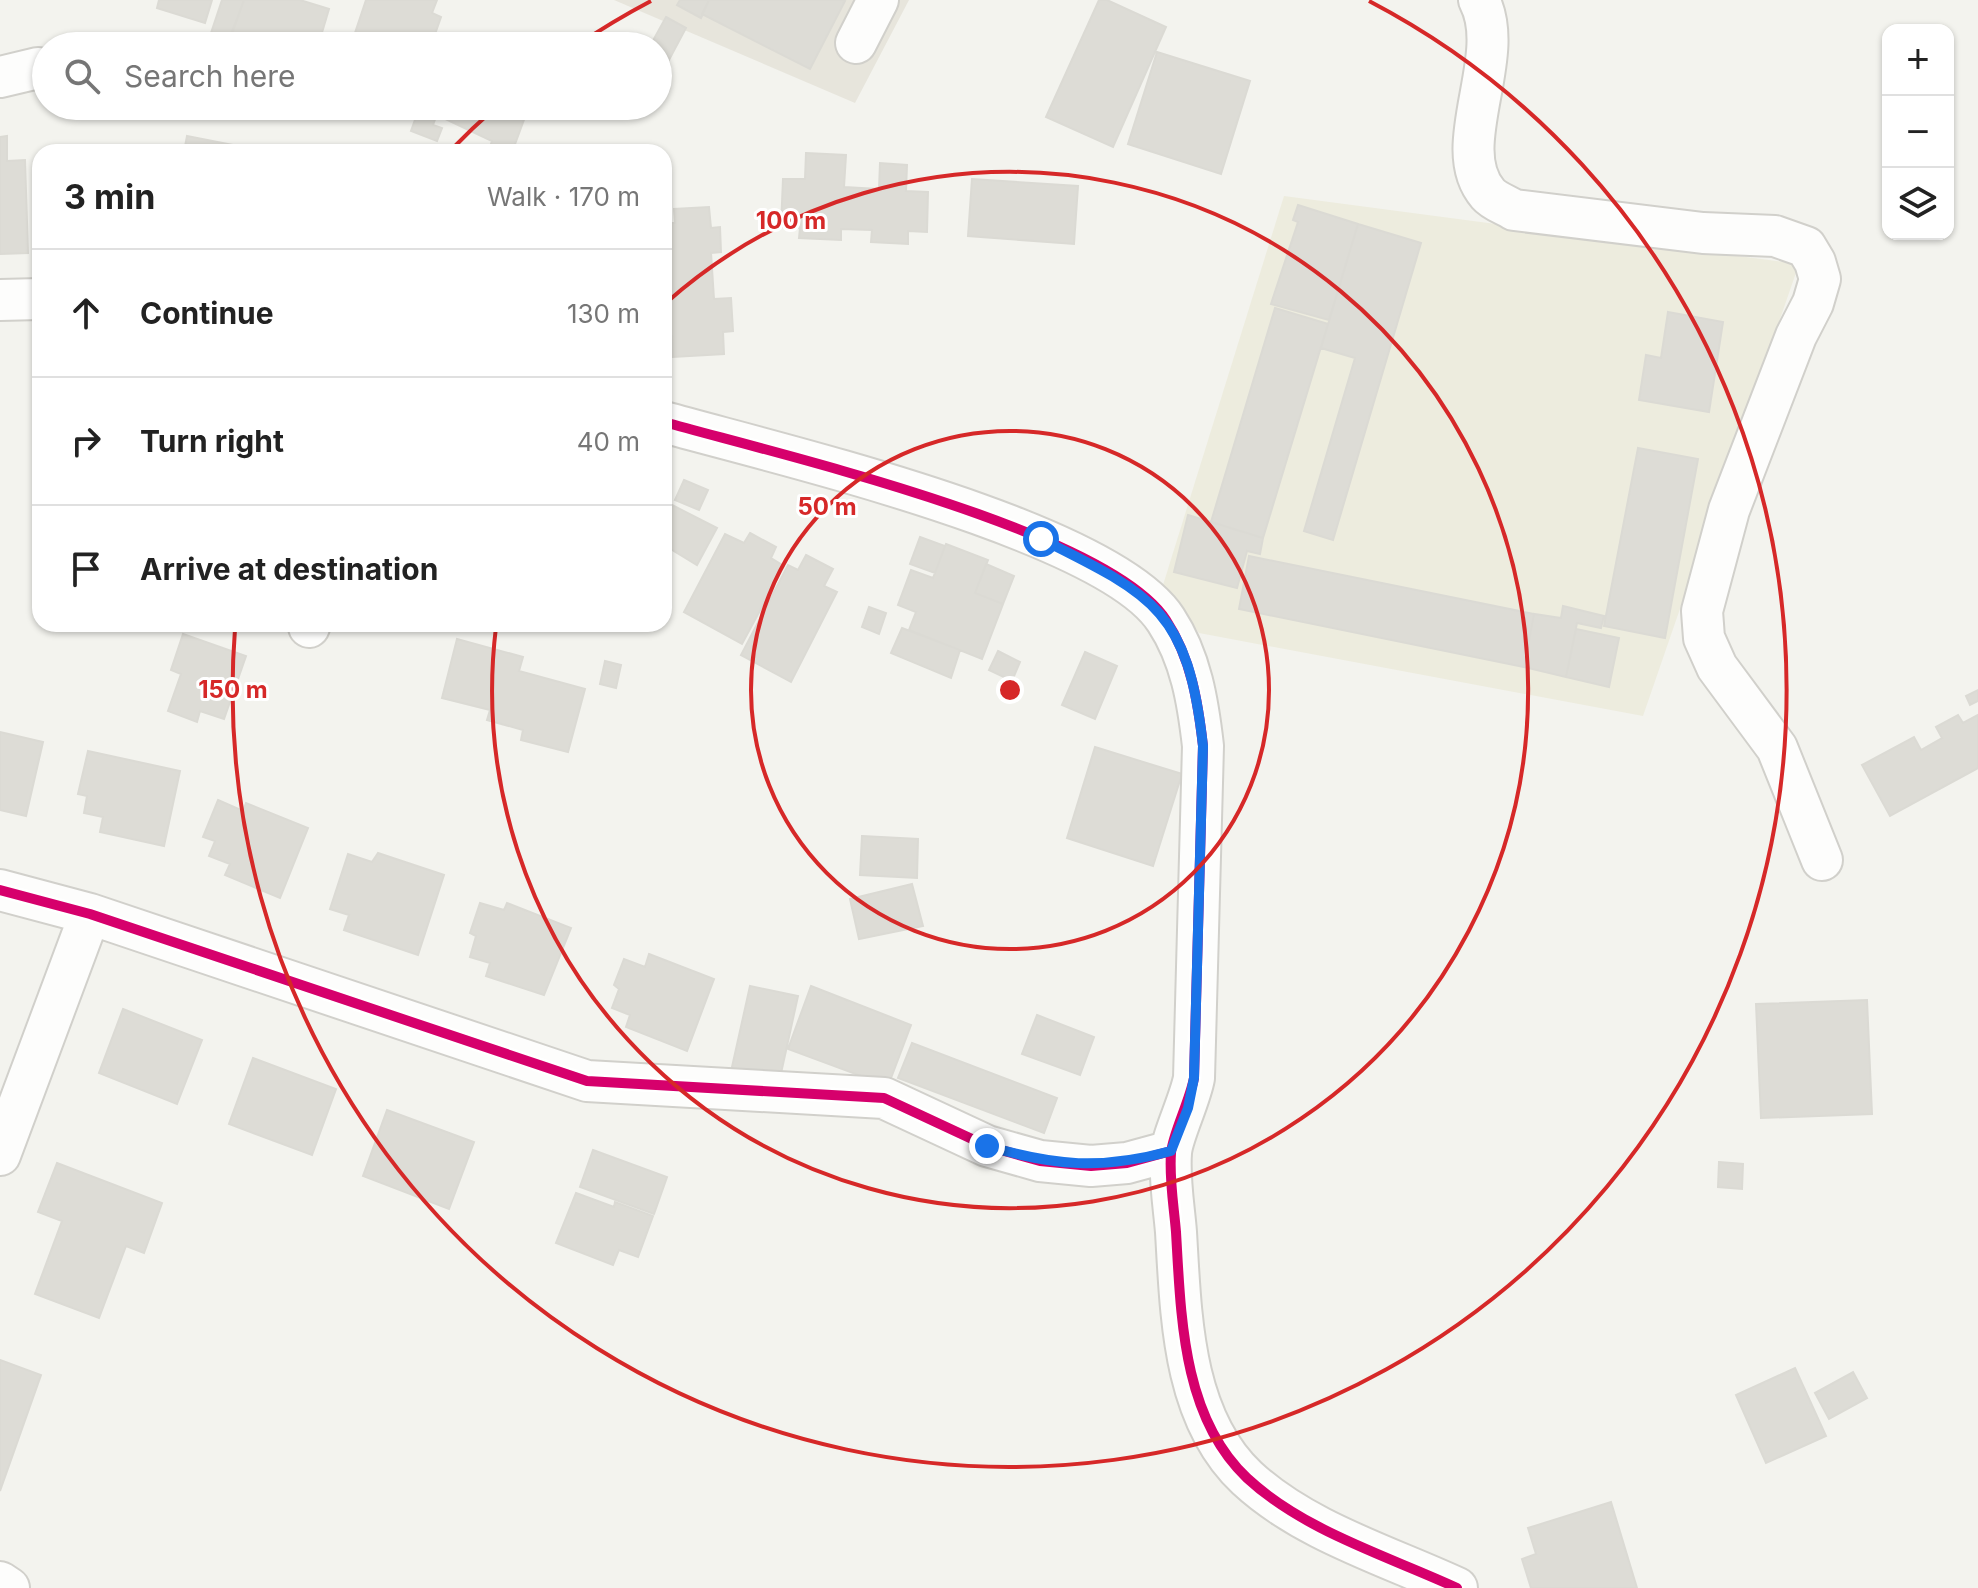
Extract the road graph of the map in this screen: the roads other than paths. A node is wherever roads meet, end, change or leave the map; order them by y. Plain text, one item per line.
1 (878, 0) edge
2 (1479, 0) edge
3 (856, 43) dead end
4 (32, 69) edge
5 (0, 77) edge
6 (32, 299) edge
7 (0, 300) edge
8 (672, 424) edge
9 (1822, 860) dead end
10 (0, 890) edge
11 (90, 914) junction
12 (1171, 1151) junction
13 (0, 1155) edge
14 (0, 1582) edge
15 (9, 1588) edge
16 (1457, 1588) edge

1 - 3 street
2 - 9 street
4 - 5 street
6 - 7 street
8 - 12 street
10 - 11 street
11 - 12 street
11 - 13 street
12 - 16 street
14 - 15 street

